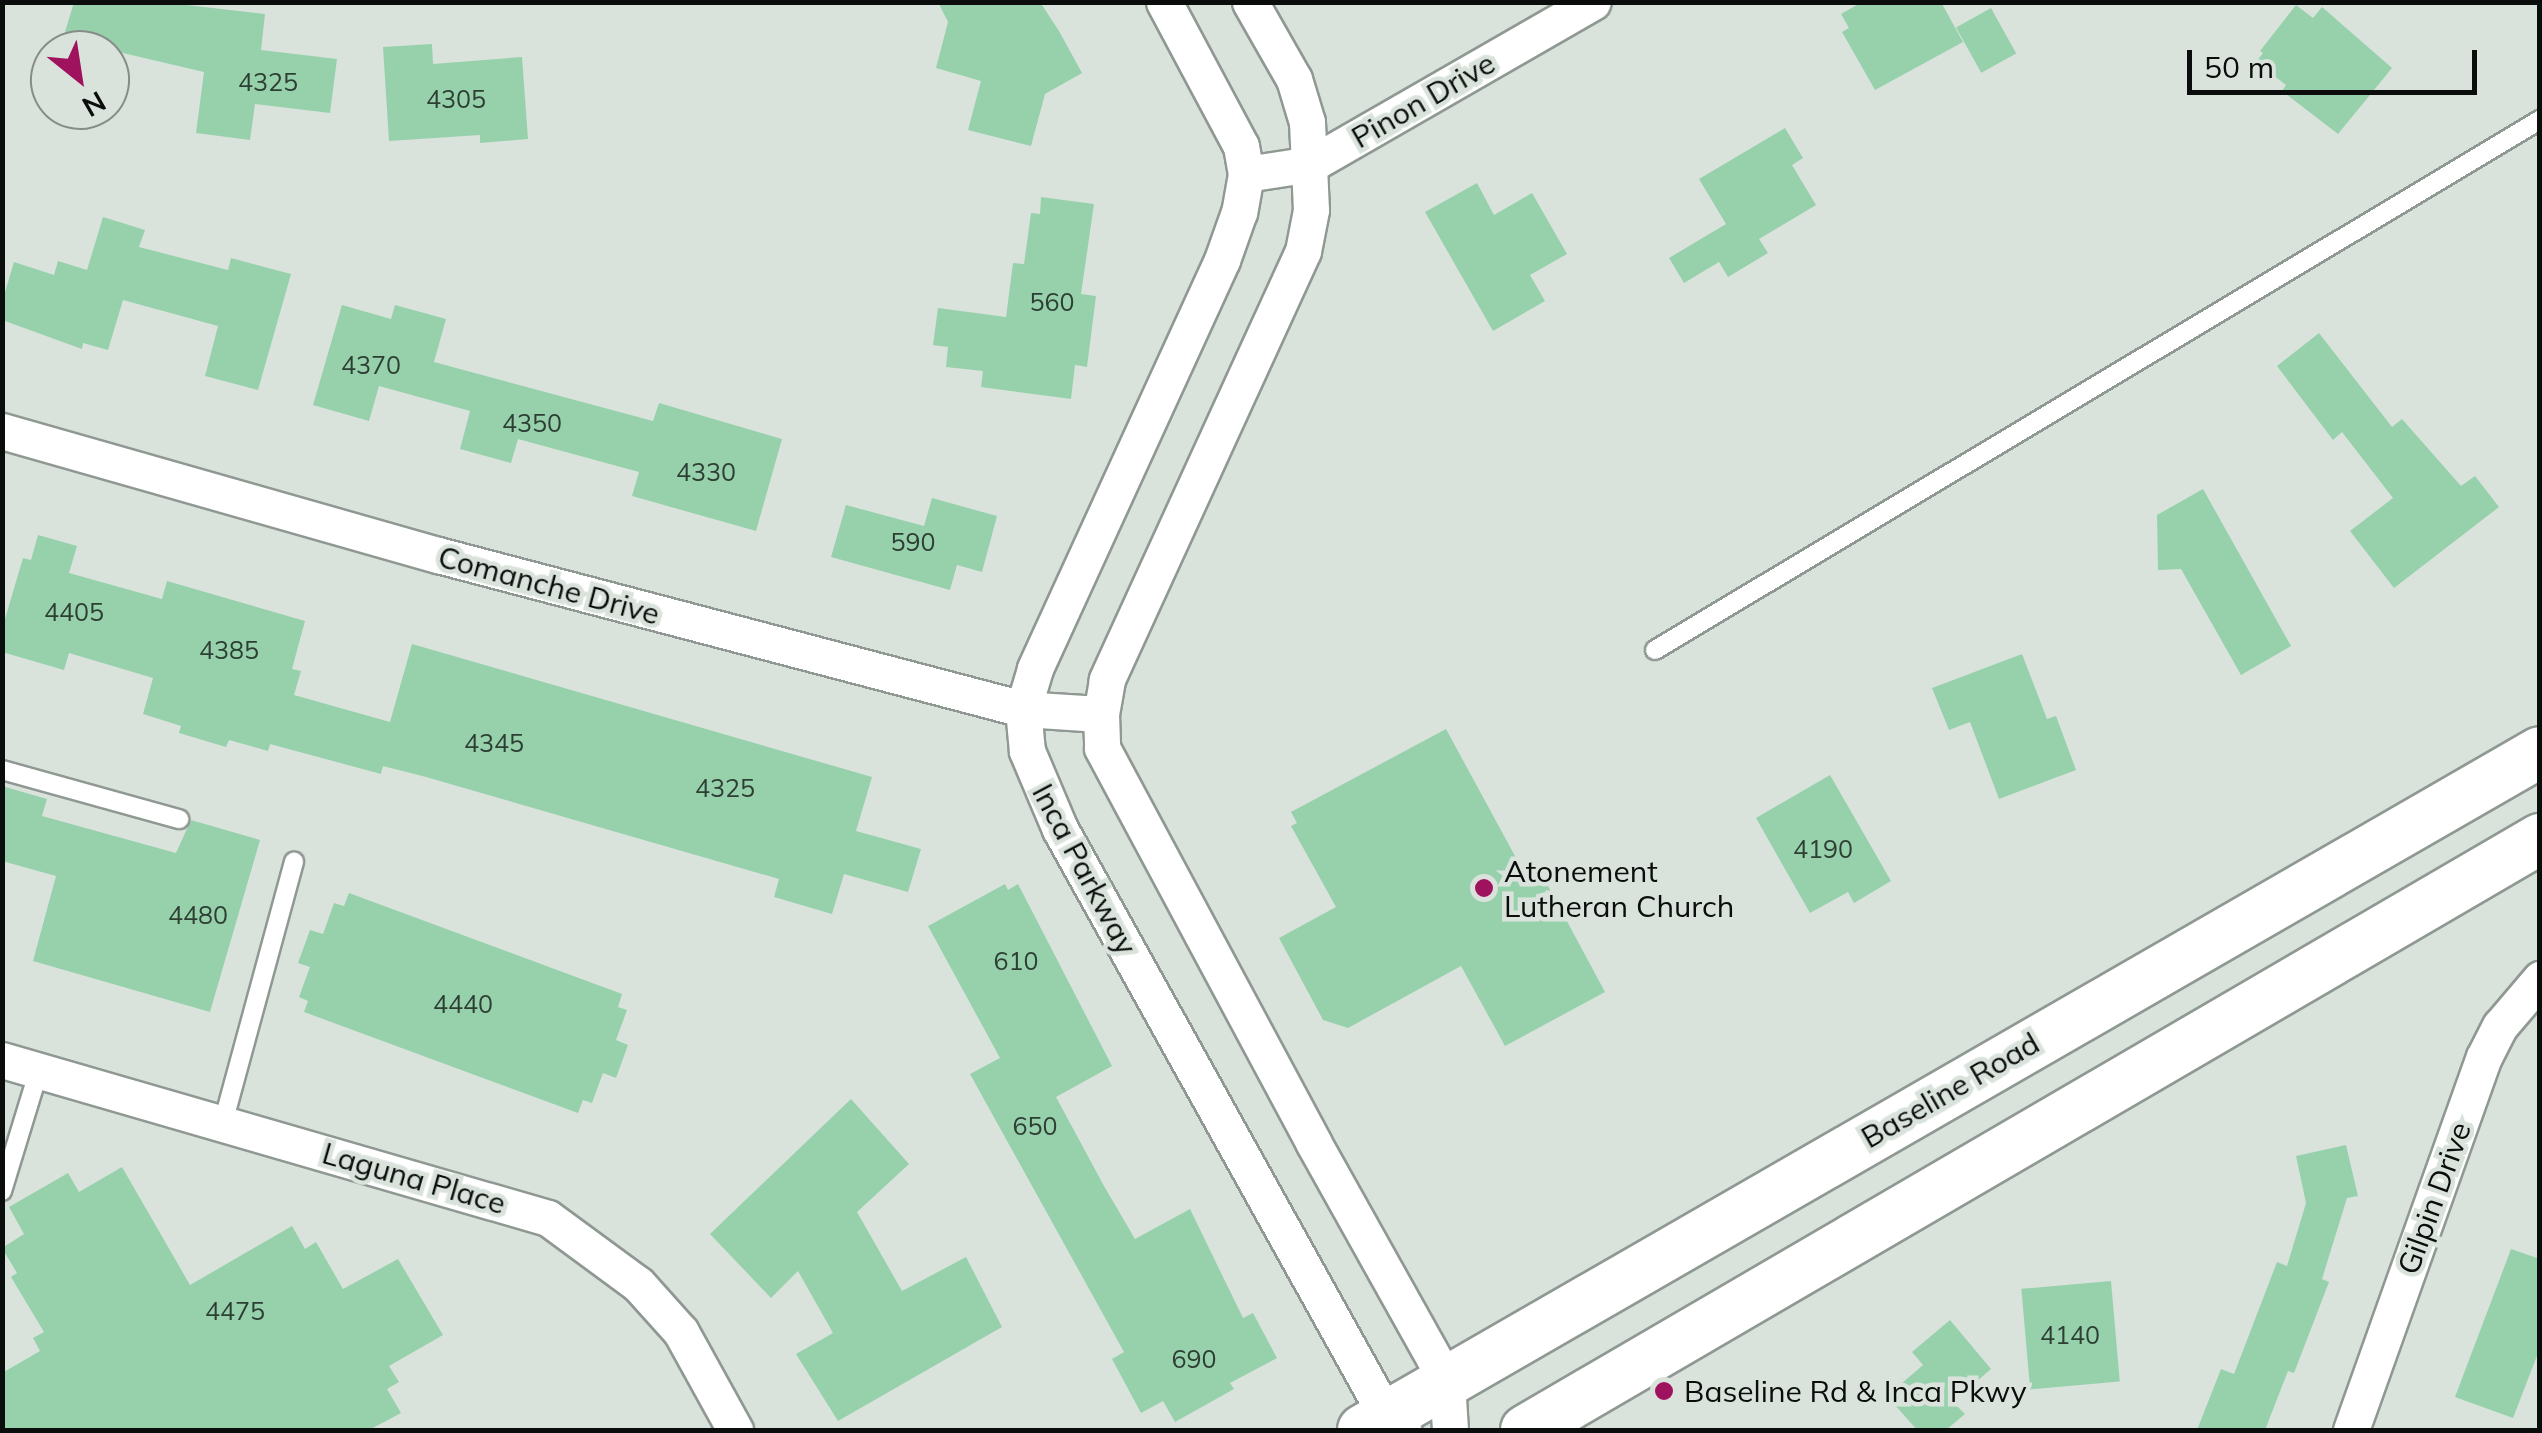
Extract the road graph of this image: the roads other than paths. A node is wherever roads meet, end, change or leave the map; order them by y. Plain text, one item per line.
1 (1164, 2) edge
2 (1250, 2) edge
3 (1593, 2) edge
4 (2540, 120) edge
5 (1311, 164) junction
6 (1246, 174) junction
7 (2, 432) edge
8 (1654, 650) dead end
9 (1023, 710) junction
10 (1101, 714) junction
11 (2540, 752) edge
12 (2, 770) edge
13 (179, 819) dead end
14 (2540, 839) edge
15 (294, 862) dead end
16 (2540, 979) edge
17 (2, 1060) edge
18 (40, 1070) junction
19 (223, 1123) junction
20 (2, 1191) edge
21 (1447, 1382) junction
22 (1384, 1426) edge
23 (735, 1430) edge
24 (1450, 1430) edge
25 (1526, 1430) edge
26 (2352, 1430) edge

1 - 6 street, Inca Parkway
2 - 5 street
3 - 5 street, Pinon Drive
4 - 8 lane
5 - 6 street, Pinon Drive
5 - 10 street
6 - 9 street, Inca Parkway
7 - 9 street, Comanche Drive
9 - 10 street, Comanche Drive
9 - 22 street, Inca Parkway
10 - 21 street
11 - 21 main road, Baseline Road
12 - 13 lane
14 - 25 main road
15 - 19 lane
16 - 26 street, Gilpin Drive
17 - 18 street, Laguna Place
18 - 19 street, Laguna Place
18 - 20 lane
19 - 23 street, Laguna Place
21 - 22 main road, Baseline Road
21 - 24 street

